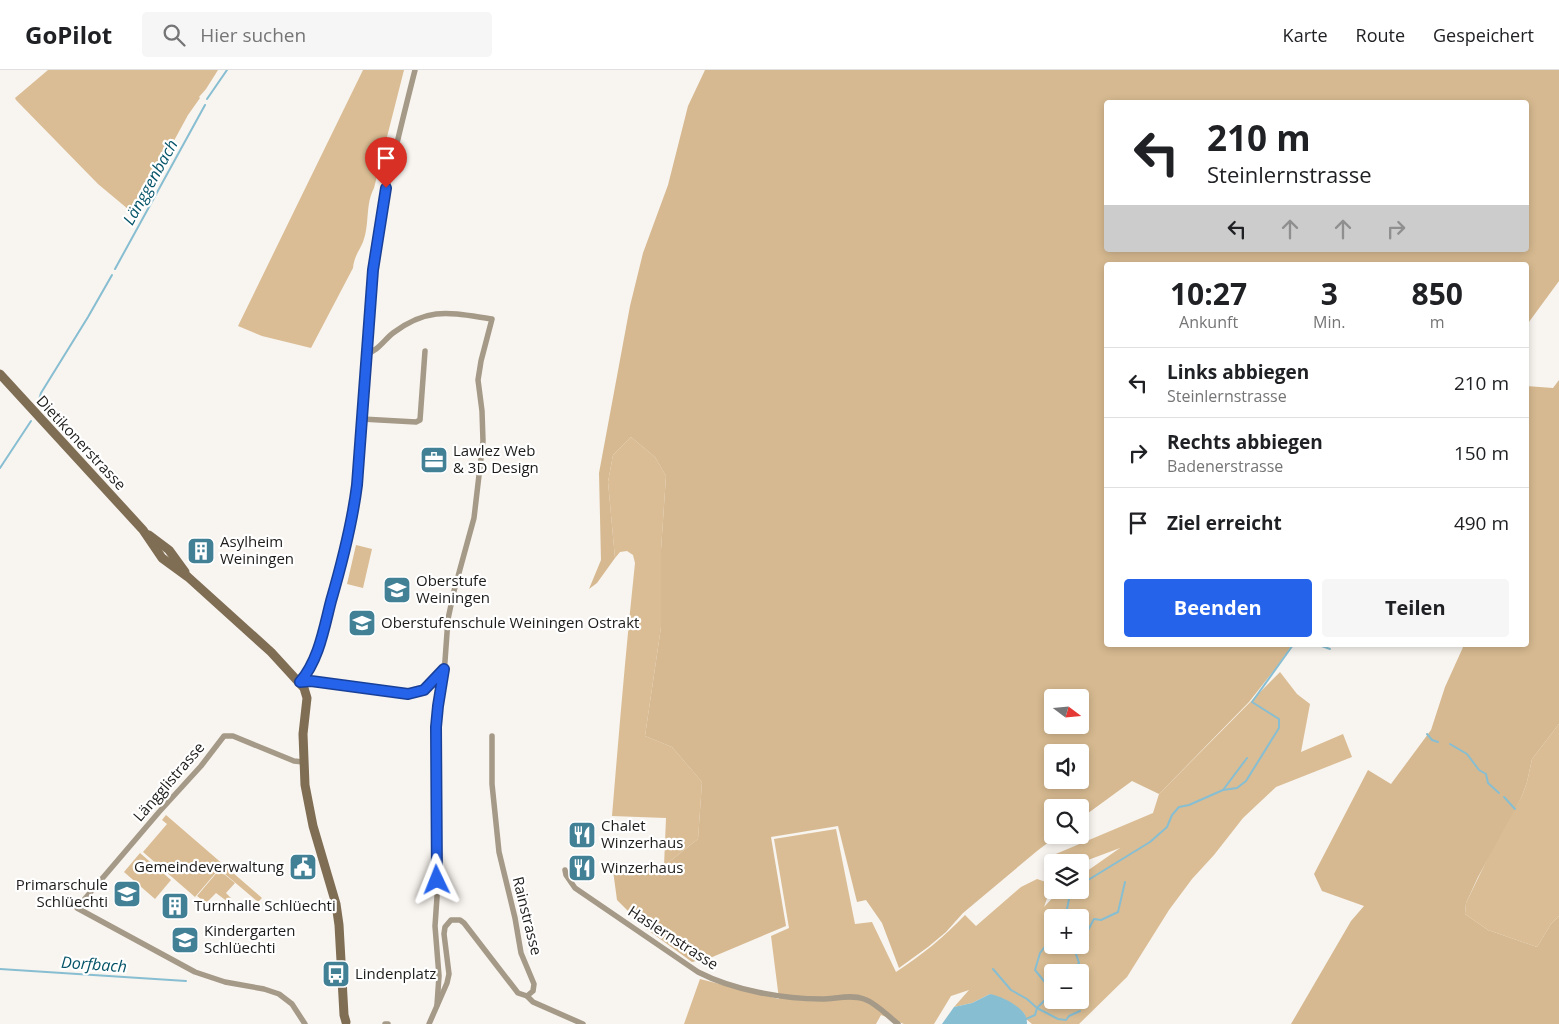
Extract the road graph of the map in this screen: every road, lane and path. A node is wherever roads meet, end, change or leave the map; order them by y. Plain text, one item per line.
1 (415, 70) edge
2 (425, 351) dead end
3 (366, 354) junction
4 (0, 374) edge
5 (362, 419) junction
6 (444, 669) junction
7 (300, 682) junction
8 (492, 736) dead end
9 (303, 762) junction
10 (564, 870) dead end
11 (527, 996) junction
12 (437, 1005) junction
13 (346, 1023) edge
14 (305, 1024) edge
15 (429, 1024) edge
16 (583, 1024) edge
17 (898, 1024) edge

1 - 3 street
2 - 5 street
3 - 5 street
3 - 6 street
4 - 7 street, Dietikonerstrasse
5 - 7 street
6 - 7 street
6 - 12 street
7 - 9 street
8 - 11 street, Rainstrasse
9 - 13 street
9 - 14 street, Längglistrasse
10 - 17 street, Haslernstrasse
11 - 12 street
11 - 16 street
12 - 15 street

